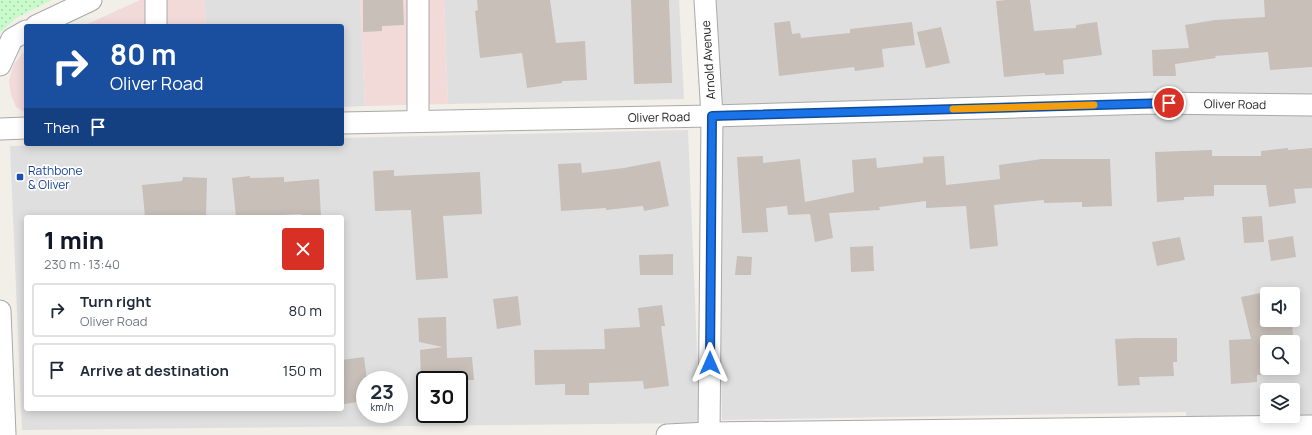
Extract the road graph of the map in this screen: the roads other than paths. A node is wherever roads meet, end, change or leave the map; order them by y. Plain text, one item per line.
1 (91, 0) edge
2 (156, 0) edge
3 (418, 0) edge
4 (705, 0) edge
5 (48, 23) edge
6 (156, 24) edge
7 (24, 32) edge
8 (0, 65) edge
9 (1312, 105) edge
10 (712, 116) junction
11 (418, 121) junction
12 (344, 123) edge
13 (24, 128) edge
14 (0, 129) edge
15 (0, 311) edge
16 (1312, 426) edge
17 (1181, 432) edge
18 (709, 434) edge
19 (753, 434) edge
20 (5, 435) edge
21 (667, 435) edge

1 - 5 street
2 - 6 street
3 - 11 street
4 - 10 street, Arnold Avenue
7 - 8 street
9 - 10 street, Oliver Road
10 - 11 street, Oliver Road
10 - 18 street, Arnold Avenue
11 - 12 street, Oliver Road
13 - 14 street
15 - 20 street
16 - 17 street
17 - 19 street
18 - 19 street
18 - 21 street

